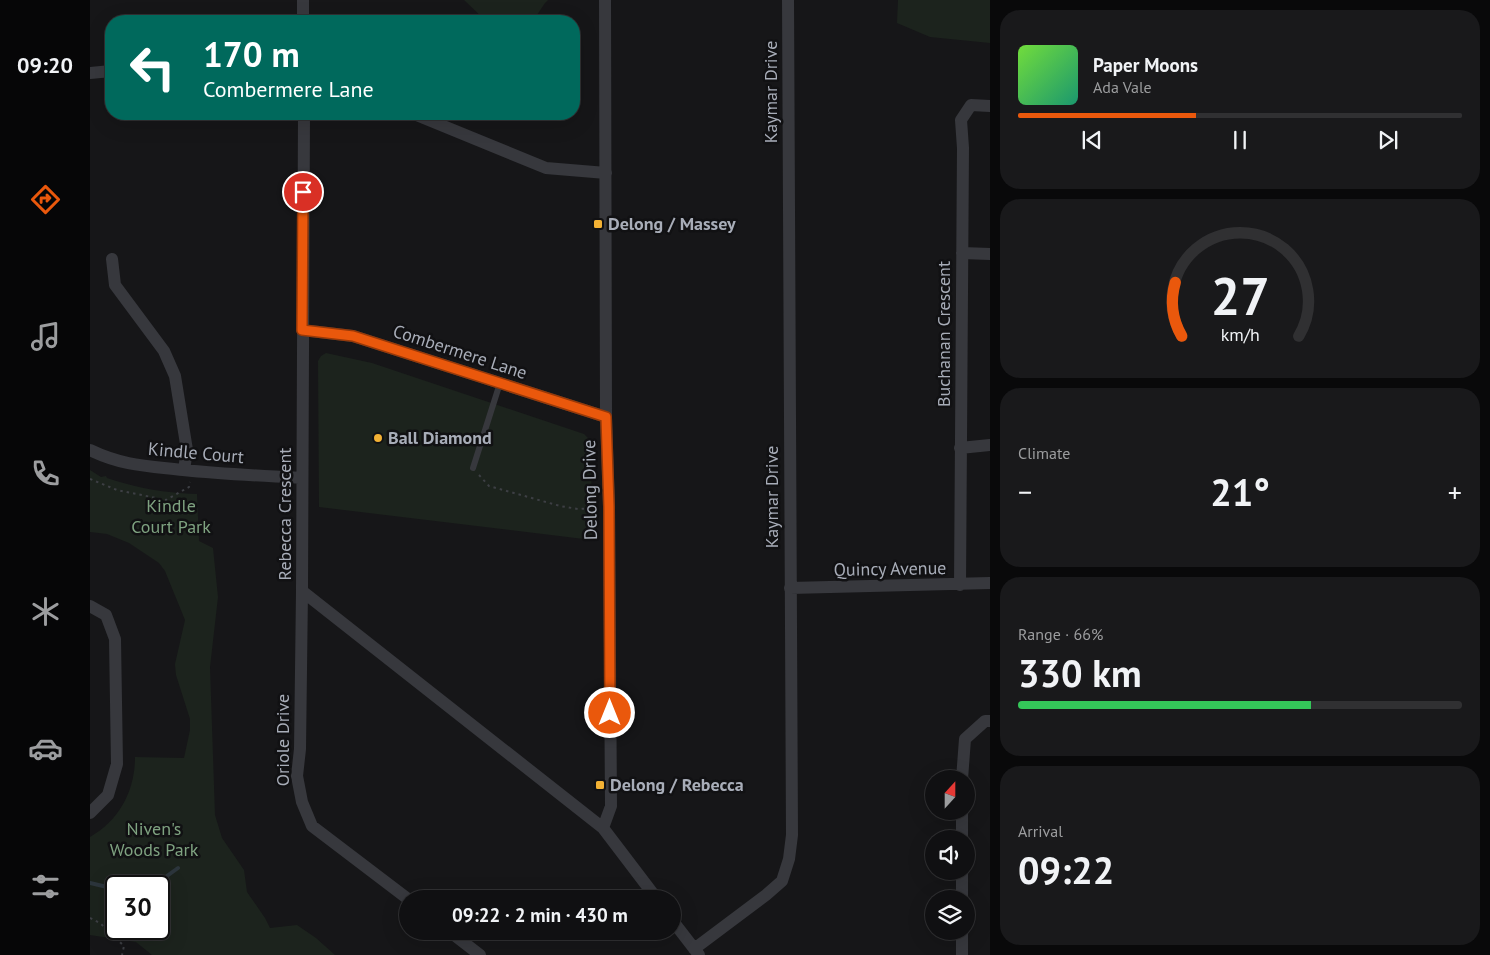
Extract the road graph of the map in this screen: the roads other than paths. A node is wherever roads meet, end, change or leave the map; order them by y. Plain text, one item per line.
1 (303, 0) edge
2 (605, 0) edge
3 (788, 0) edge
4 (303, 15) edge
5 (105, 72) edge
6 (90, 73) edge
7 (990, 106) edge
8 (304, 120) edge
9 (429, 120) edge
10 (606, 173) junction
11 (962, 253) junction
12 (990, 254) edge
13 (112, 259) dead end
14 (302, 330) junction
15 (500, 383) junction
16 (606, 417) junction
17 (990, 445) edge
18 (960, 448) junction
19 (90, 450) edge
20 (473, 468) road end
21 (190, 471) junction
22 (302, 478) junction
23 (990, 583) edge
24 (960, 585) junction
25 (790, 588) junction
26 (302, 591) junction
27 (90, 606) edge
28 (990, 721) edge
29 (963, 770) edge
30 (90, 813) edge
31 (603, 828) junction
32 (650, 890) edge
33 (399, 892) edge
34 (681, 932) edge
35 (461, 940) edge
36 (962, 940) edge
37 (696, 952) edge
38 (480, 955) edge
39 (962, 955) edge

1 - 4 street
2 - 10 street, Delong Drive
3 - 25 street, Kaymar Drive
5 - 6 street
7 - 11 street, Buchanan Crescent
8 - 14 street, Rebecca Crescent
9 - 10 street
10 - 16 street, Delong Drive
11 - 12 street
11 - 18 street, Buchanan Crescent
13 - 21 street
14 - 15 street, Combermere Lane
14 - 22 street, Rebecca Crescent
15 - 16 street, Combermere Lane
15 - 20 lane
16 - 31 street, Delong Drive
17 - 18 street
18 - 24 street, Buchanan Crescent
19 - 21 street, Kindle Court
21 - 22 street, Kindle Court
22 - 26 street, Rebecca Crescent
23 - 24 street, Quincy Avenue
24 - 25 street, Quincy Avenue
25 - 37 street, Kaymar Drive
26 - 31 street, Rebecca Crescent
26 - 33 street, Oriole Drive
27 - 30 street
28 - 29 street
31 - 32 street
34 - 37 street
35 - 38 street
36 - 39 street

